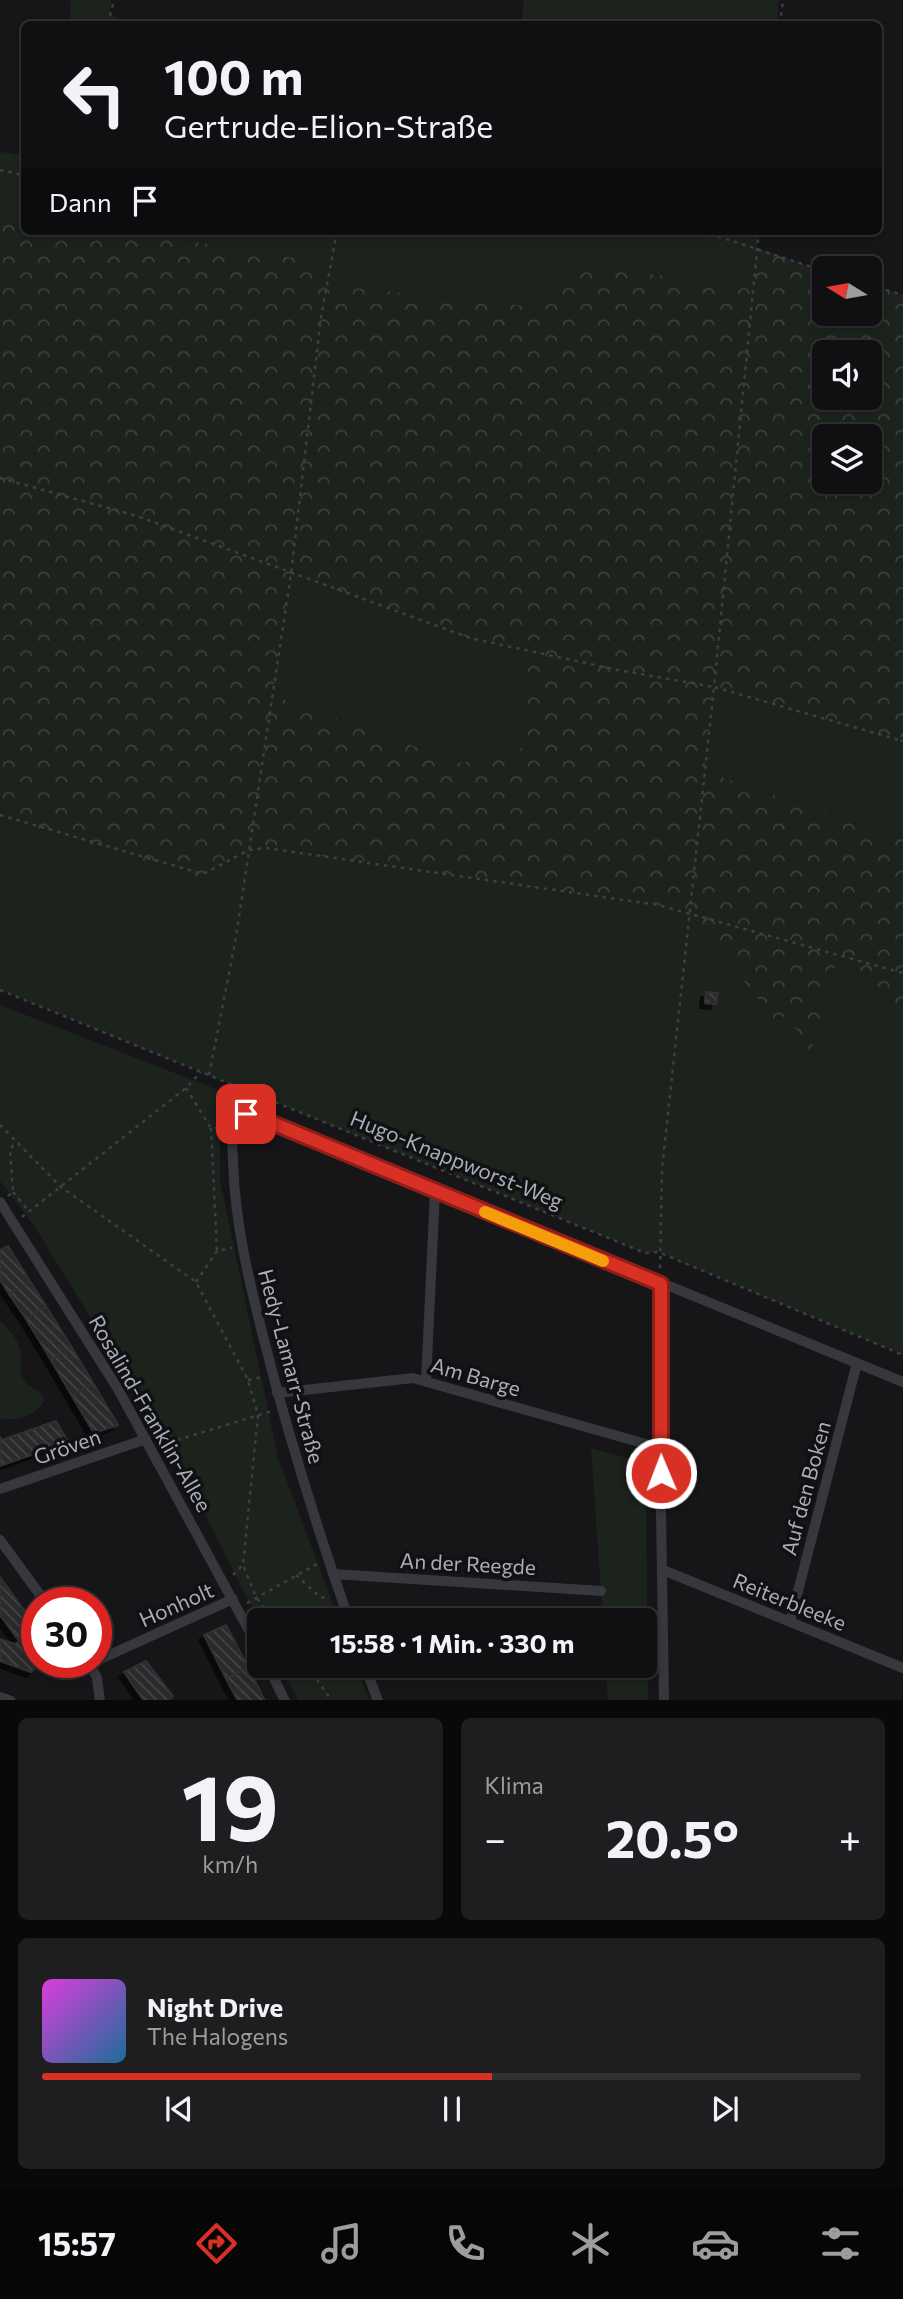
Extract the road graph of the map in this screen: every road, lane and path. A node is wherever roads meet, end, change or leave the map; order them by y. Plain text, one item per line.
1 (114, 0) edge
2 (783, 0) edge
3 (109, 21) edge
4 (780, 21) edge
5 (0, 170) edge
6 (21, 174) edge
7 (336, 235) edge
8 (702, 235) edge
9 (759, 235) edge
10 (757, 248) junction
11 (812, 267) edge
12 (882, 289) edge
13 (903, 295) edge
14 (0, 478) edge
15 (291, 574) junction
16 (714, 687) junction
17 (903, 734) edge
18 (901, 740) edge
19 (0, 815) edge
20 (249, 850) junction
21 (688, 912) junction
22 (903, 973) edge
23 (0, 990) edge
24 (201, 1072) junction
25 (209, 1075) junction
26 (186, 1088) junction
27 (0, 1125) edge
28 (211, 1128) junction
29 (233, 1128) junction
30 (17, 1142) junction
31 (61, 1186) junction
32 (435, 1191) junction
33 (13, 1192) junction
34 (0, 1202) edge
35 (30, 1211) junction
36 (13, 1222) junction
37 (1, 1225) edge
38 (241, 1246) junction
39 (217, 1251) junction
40 (658, 1252) junction
41 (196, 1282) junction
42 (661, 1284) junction
43 (903, 1355) edge
44 (857, 1363) junction
45 (273, 1375) junction
46 (248, 1380) junction
47 (426, 1382) junction
48 (903, 1382) edge
49 (277, 1393) junction
50 (282, 1408) junction
51 (258, 1415) junction
52 (135, 1419) junction
53 (174, 1441) junction
54 (149, 1443) junction
55 (660, 1448) junction
56 (0, 1489) edge
57 (0, 1540) edge
58 (328, 1559) junction
59 (243, 1565) junction
60 (663, 1570) junction
61 (333, 1574) junction
62 (296, 1575) junction
63 (225, 1584) junction
64 (34, 1587) edge
65 (601, 1591) dead end
66 (339, 1592) junction
67 (256, 1597) junction
68 (235, 1604) junction
69 (264, 1608) edge
70 (345, 1608) edge
71 (790, 1622) junction
72 (247, 1626) edge
73 (112, 1654) edge
74 (903, 1668) edge
75 (97, 1678) edge
76 (274, 1678) edge
77 (316, 1678) edge
78 (370, 1678) edge
79 (0, 1697) edge
80 (11, 1700) edge
81 (100, 1700) edge
82 (285, 1700) edge
83 (332, 1700) edge
84 (378, 1700) edge
85 (664, 1700) edge

1 - 3 path
2 - 4 path
5 - 6 path
7 - 15 path
8 - 10 path
9 - 10 path
10 - 11 path
10 - 16 path
12 - 13 path
14 - 15 path
15 - 16 path
15 - 20 path
16 - 18 path
16 - 21 path
17 - 18 path
19 - 20 path
20 - 21 path
20 - 25 path
21 - 22 path
21 - 40 path
23 - 24 path, Hugo-Knappworst-Weg
24 - 25 path, Hugo-Knappworst-Weg
24 - 26 path
25 - 40 path, Hugo-Knappworst-Weg
26 - 28 path
26 - 31 path
27 - 30 path
28 - 29 path
28 - 39 path
29 - 32 street
29 - 38 street, Hedy-Lamarr-Straße
30 - 31 path
30 - 33 path
31 - 35 path
31 - 41 path
32 - 42 street
32 - 47 street
33 - 34 path
33 - 35 path
34 - 36 street, Rosalind-Franklin-Allee
35 - 36 path
36 - 37 street
36 - 52 street, Rosalind-Franklin-Allee
38 - 39 path
38 - 45 street, Hedy-Lamarr-Straße
39 - 41 path
40 - 43 path, Hugo-Knappworst-Weg
41 - 46 path
42 - 44 street
42 - 55 street
44 - 48 street
44 - 71 street, Auf den Boken
45 - 46 path
45 - 49 street, Hedy-Lamarr-Straße
46 - 51 path
47 - 49 street, Am Barge
47 - 55 street, Am Barge
49 - 50 street, Hedy-Lamarr-Straße
50 - 51 path
50 - 58 street, Hedy-Lamarr-Straße
51 - 53 path
51 - 59 path
52 - 53 path
52 - 54 street, Rosalind-Franklin-Allee
53 - 54 path
54 - 56 street, Gröven
54 - 63 street, Rosalind-Franklin-Allee
55 - 60 street
57 - 64 street
58 - 61 street, Hedy-Lamarr-Straße
58 - 62 path
59 - 63 path
59 - 67 path
60 - 71 street, Reiterbleeke
60 - 85 street
61 - 65 street, An der Reegde
61 - 66 street, Hedy-Lamarr-Straße
62 - 66 path
62 - 67 path
63 - 68 street, Rosalind-Franklin-Allee
66 - 70 street, Hedy-Lamarr-Straße
67 - 68 path
67 - 69 path
68 - 72 street, Rosalind-Franklin-Allee
68 - 73 street, Honholt
71 - 74 street, Reiterbleeke
75 - 81 street
76 - 82 street
77 - 83 path
78 - 84 street
79 - 80 street

